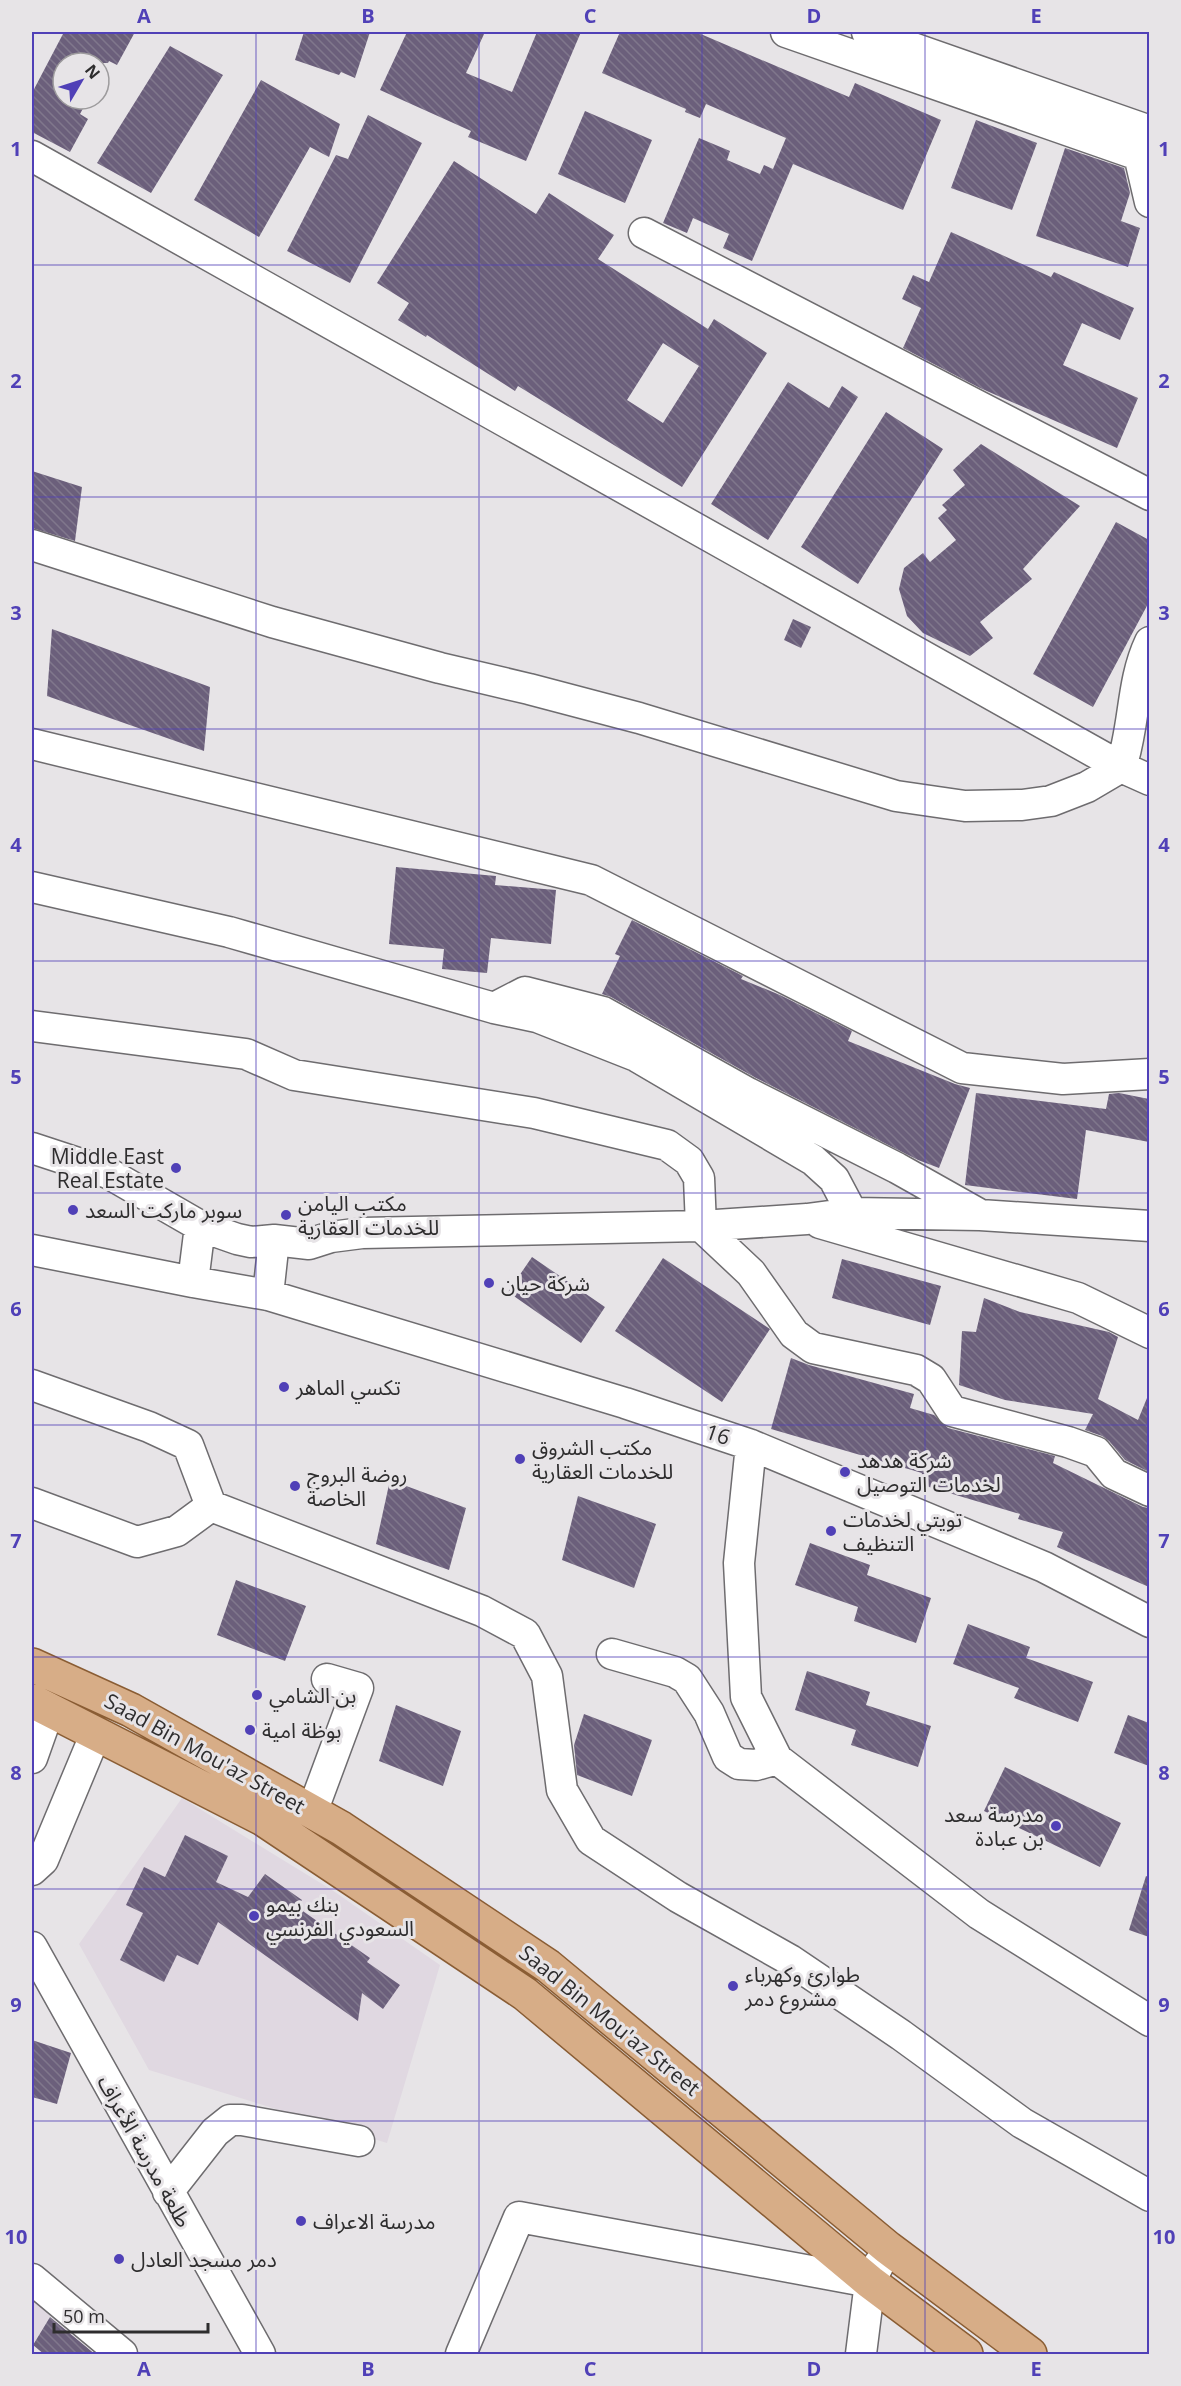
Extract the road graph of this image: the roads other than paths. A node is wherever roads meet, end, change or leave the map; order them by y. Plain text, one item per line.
1 (786, 32) edge
2 (867, 32) edge
3 (1145, 143) edge
4 (32, 156) edge
5 (1149, 202) edge
6 (644, 233) dead end
7 (1149, 495) edge
8 (32, 544) edge
9 (1149, 642) edge
10 (32, 744) edge
11 (1121, 767) junction
12 (1149, 780) edge
13 (32, 887) edge
14 (494, 1008) junction
15 (32, 1026) edge
16 (1149, 1074) edge
17 (32, 1148) edge
18 (852, 1213) junction
19 (980, 1215) junction
20 (807, 1219) junction
21 (200, 1226) junction
22 (701, 1226) junction
23 (1149, 1226) edge
24 (274, 1240) junction
25 (32, 1250) edge
26 (193, 1282) junction
27 (268, 1295) junction
28 (1149, 1333) edge
29 (32, 1384) edge
30 (751, 1445) junction
31 (1149, 1491) edge
32 (32, 1503) edge
33 (211, 1506) junction
34 (1149, 1622) edge
35 (612, 1654) dead end
36 (32, 1665) edge
37 (327, 1678) dead end
38 (40, 1705) edge
39 (96, 1733) junction
40 (32, 1758) edge
41 (777, 1759) junction
42 (312, 1812) junction
43 (32, 1870) edge
44 (32, 1947) edge
45 (1149, 2021) edge
46 (359, 2140) dead end
47 (168, 2193) junction
48 (1149, 2196) edge
49 (888, 2248) junction
50 (32, 2279) edge
51 (870, 2282) junction
52 (122, 2355) edge
53 (260, 2355) edge
54 (461, 2355) edge
55 (861, 2355) edge
56 (966, 2355) edge
57 (1030, 2355) edge

1 - 3 street
2 - 3 street
3 - 5 street
4 - 11 street
6 - 7 street
8 - 11 street
9 - 11 street
10 - 16 street
11 - 12 street
13 - 14 street
14 - 18 street
14 - 19 street
15 - 22 street
17 - 21 street
18 - 19 street
18 - 20 street
19 - 23 street
20 - 22 street
20 - 28 street
21 - 24 street
21 - 26 street
22 - 24 street
22 - 31 street
24 - 27 street
25 - 26 street, 16
26 - 27 street, 16
27 - 30 street, 16
29 - 33 street
30 - 34 street, 16
30 - 41 street
32 - 33 street
33 - 48 street
35 - 41 street
36 - 42 main road, Saad Bin Mou'az Street
37 - 42 street
38 - 39 main road, Saad Bin Mou'az Street
38 - 40 street
39 - 43 street
39 - 51 main road, Saad Bin Mou'az Street
41 - 45 street
42 - 49 main road, Saad Bin Mou'az Street
44 - 47 street, طلعة مدرسة الأعراف
46 - 47 street
47 - 53 street, طلعة مدرسة الأعراف
49 - 51 street
49 - 57 main road, Saad Bin Mou'az Street
50 - 52 street
51 - 54 street
51 - 55 street
51 - 56 main road, Saad Bin Mou'az Street

